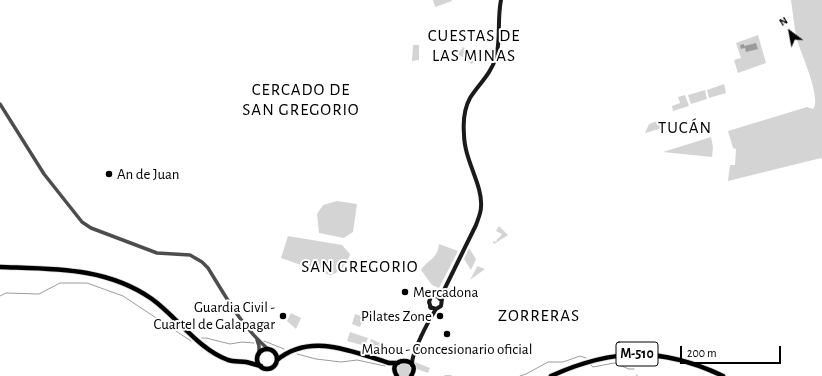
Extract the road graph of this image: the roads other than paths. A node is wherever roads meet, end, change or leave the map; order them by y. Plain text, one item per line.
1 (501, 0) edge
2 (0, 104) edge
3 (0, 267) edge
4 (443, 292) junction
5 (437, 296) junction
6 (441, 300) junction
7 (430, 307) junction
8 (436, 309) junction
9 (430, 318) junction
10 (257, 339) junction
11 (271, 350) junction
12 (415, 352) junction
13 (287, 353) junction
14 (259, 355) junction
15 (277, 360) junction
16 (384, 361) junction
17 (404, 361) junction
18 (246, 362) junction
19 (398, 363) junction
20 (261, 366) junction
21 (413, 367) junction
22 (396, 374) edge
23 (411, 376) edge
24 (417, 376) edge
25 (551, 376) edge
26 (723, 376) edge

1 - 4 main road
2 - 10 street
3 - 18 main road
4 - 5 main road
4 - 6 main road
5 - 6 main road
5 - 7 main road
6 - 8 main road
7 - 8 main road
7 - 9 main road
8 - 9 main road
9 - 12 main road
10 - 11 street
10 - 14 street
11 - 13 main road
11 - 14 main road
11 - 15 main road
12 - 17 main road
12 - 21 main road
13 - 15 main road
13 - 16 main road
14 - 18 main road
14 - 20 main road
15 - 20 main road
16 - 19 main road
16 - 22 main road
17 - 19 main road
17 - 21 main road
18 - 20 main road
19 - 22 main road
21 - 23 main road
21 - 24 main road
25 - 26 main road, M-510

